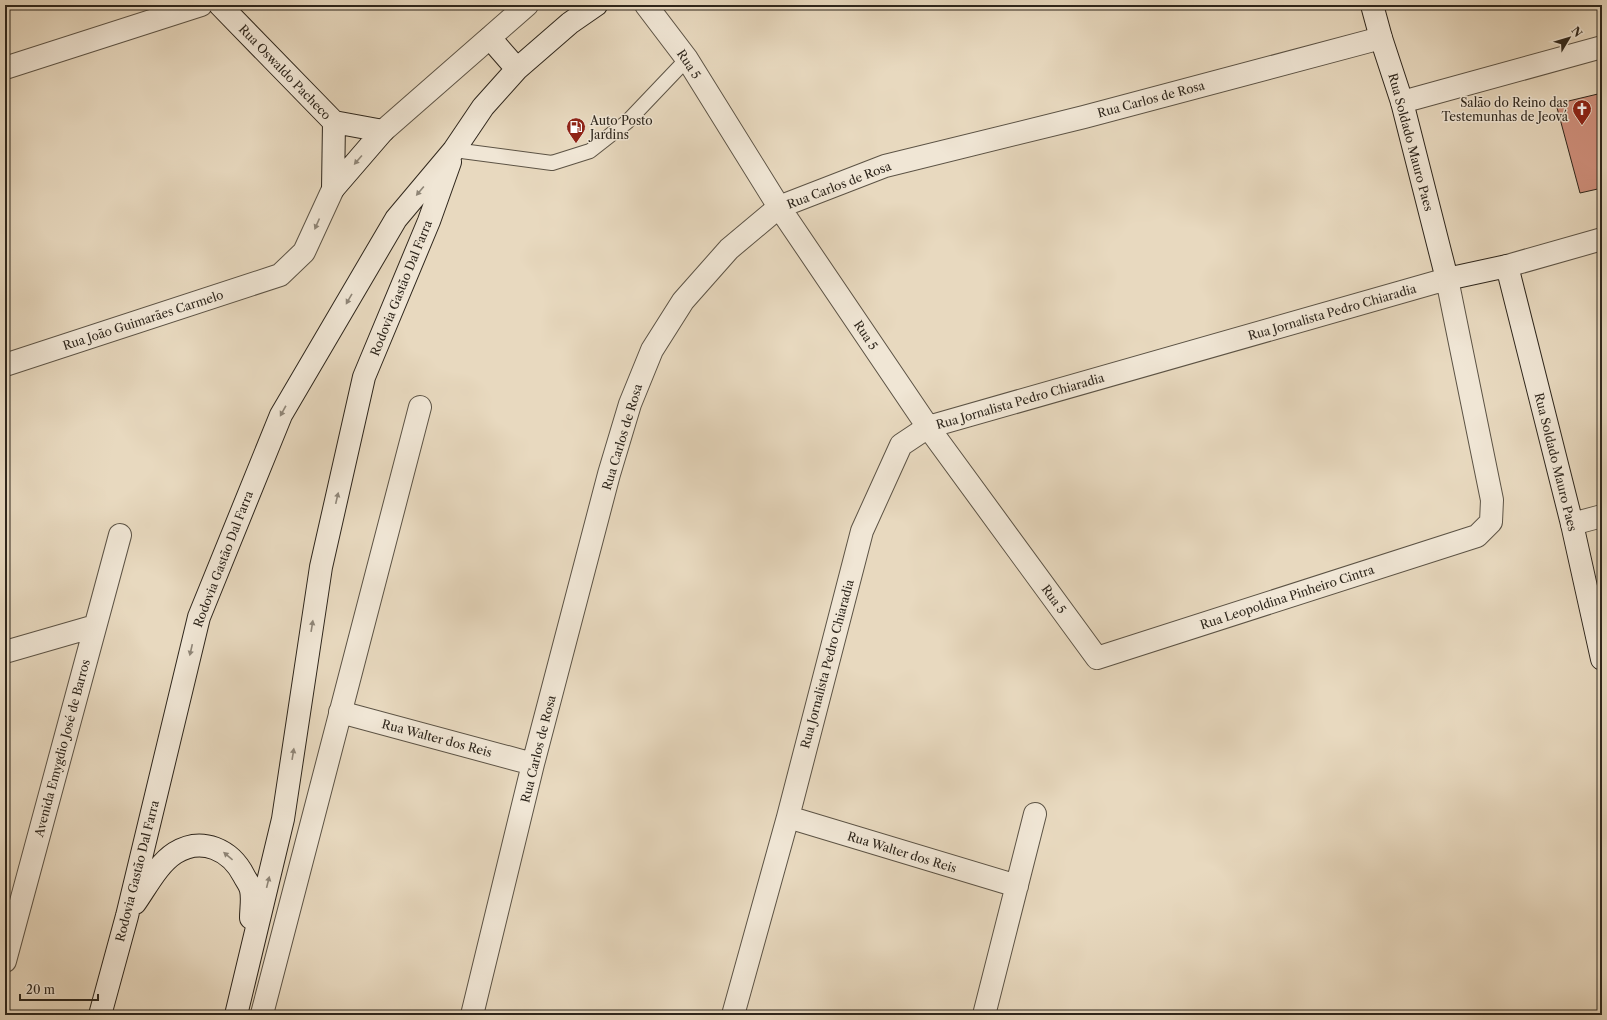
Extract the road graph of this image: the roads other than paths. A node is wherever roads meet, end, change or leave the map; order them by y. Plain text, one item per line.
1 (201, 5) edge
2 (220, 5) edge
3 (528, 5) edge
4 (596, 5) edge
5 (646, 5) edge
6 (1372, 5) edge
7 (490, 38) junction
8 (1381, 38) junction
9 (1602, 47) edge
10 (687, 59) junction
11 (5, 68) edge
12 (517, 68) junction
13 (1402, 102) junction
14 (334, 122) junction
15 (383, 131) junction
16 (454, 150) junction
17 (333, 189) junction
18 (780, 207) junction
19 (1602, 239) edge
20 (1507, 266) junction
21 (1447, 279) junction
22 (5, 365) edge
23 (420, 407) dead end
24 (928, 427) junction
25 (1602, 516) edge
26 (1572, 524) junction
27 (120, 535) dead end
28 (1477, 536) joint
29 (95, 626) junction
30 (5, 652) edge
31 (1097, 658) joint
32 (1602, 659) edge
33 (340, 712) junction
34 (533, 764) junction
35 (1035, 814) dead end
36 (788, 817) junction
37 (1017, 886) junction
38 (12, 916) edge
39 (127, 916) junction
40 (250, 957) junction
41 (5, 961) edge
42 (262, 1014) dead end
43 (100, 1015) edge
44 (236, 1015) edge
45 (472, 1015) edge
46 (733, 1015) edge
47 (984, 1015) edge

1 - 11 street
2 - 14 street, Rua Oswaldo Pacheco
3 - 7 street
4 - 12 street, Rodovia Gastão Dal Farra
5 - 10 street, Rua 5
6 - 8 street, Rua Soldado Mauro Paes
7 - 12 street
7 - 15 street
8 - 13 street, Rua Soldado Mauro Paes
8 - 18 street, Rua Carlos de Rosa
9 - 13 street
10 - 16 lane
10 - 18 street, Rua 5
12 - 16 street, Rodovia Gastão Dal Farra
13 - 21 street, Rua Soldado Mauro Paes
14 - 15 street
14 - 17 street
15 -> 17 street
16 -> 39 street, Rodovia Gastão Dal Farra
40 -> 16 street, Rodovia Gastão Dal Farra
17 -> 22 street, Rua João Guimarães Carmelo
18 - 24 street, Rua 5
18 - 34 street, Rua Carlos de Rosa
19 - 20 street, Rua Jornalista Pedro Chiaradia
20 - 21 street, Rua Jornalista Pedro Chiaradia
20 - 26 street, Rua Soldado Mauro Paes
21 - 24 street, Rua Jornalista Pedro Chiaradia
21 - 28 street, Rua Soldado Mauro Paes
23 - 33 street
24 - 31 street, Rua 5
24 - 36 street, Rua Jornalista Pedro Chiaradia
25 - 26 street
26 - 32 street, Rua Soldado Mauro Paes
27 - 29 street, Avenida Emygdio José de Barros
28 - 31 street, Rua Leopoldina Pinheiro Cintra
29 - 30 street
29 - 38 street, Avenida Emygdio José de Barros
33 - 34 street, Rua Walter dos Reis
33 - 42 street
34 - 45 street, Rua Carlos de Rosa
35 - 37 street
36 - 37 street, Rua Walter dos Reis
36 - 46 street, Rua Jornalista Pedro Chiaradia
37 - 47 street
38 - 41 street, Avenida Emygdio José de Barros
40 -> 39 street
39 - 43 street, Rodovia Gastão Dal Farra
40 - 44 street, Rodovia Gastão Dal Farra

